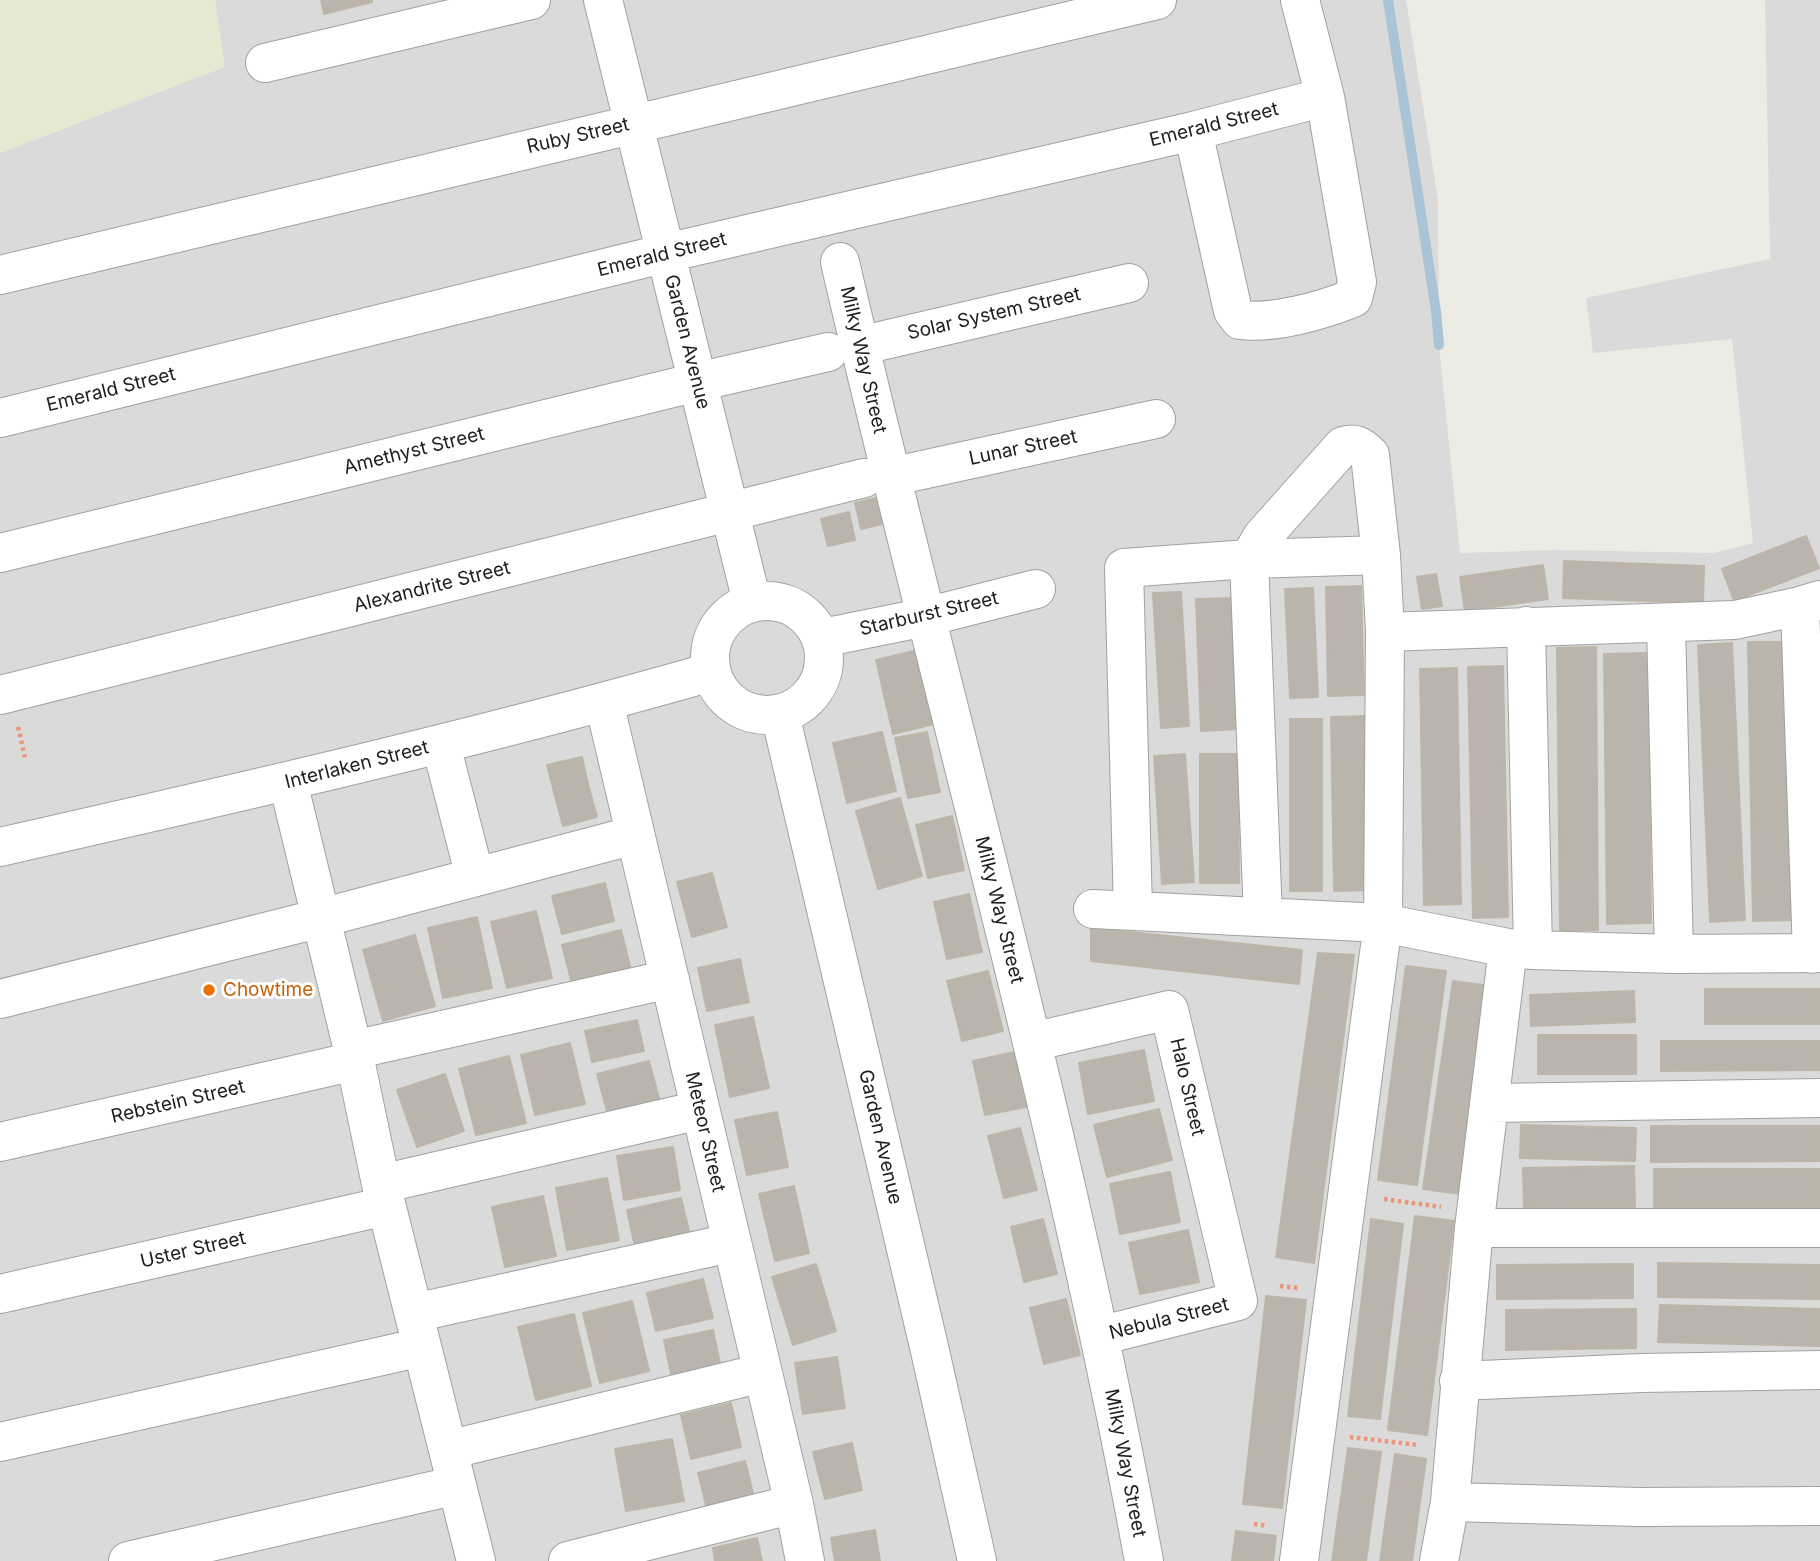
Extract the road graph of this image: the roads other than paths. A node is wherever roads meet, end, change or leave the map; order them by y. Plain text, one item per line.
1 (531, 0) edge
2 (603, 0) edge
3 (1157, 0) edge
4 (1300, 0) edge
5 (265, 63) dead end
6 (1325, 97) junction
7 (634, 123) junction
8 (1193, 131) junction
9 (666, 253) junction
10 (840, 262) dead end
11 (0, 275) edge
12 (1129, 283) dead end
13 (844, 349) junction
14 (697, 382) junction
15 (0, 418) edge
16 (1156, 419) dead end
17 (877, 478) junction
18 (730, 512) junction
19 (0, 553) edge
20 (1381, 555) junction
21 (1249, 559) junction
22 (1036, 589) dead end
23 (752, 602) junction
24 (1810, 603) edge
25 (926, 617) junction
26 (1666, 624) junction
27 (1527, 626) junction
28 (1385, 632) junction
29 (822, 638) junction
30 (711, 671) junction
31 (0, 695) edge
32 (604, 702) junction
33 (780, 714) junction
34 (441, 745) junction
35 (288, 782) junction
36 (635, 835) junction
37 (0, 847) edge
38 (475, 877) junction
39 (1093, 909) dead end
40 (1133, 911) junction
41 (1263, 917) junction
42 (321, 918) junction
43 (1383, 923) junction
44 (1520, 949) junction
45 (1816, 953) edge
46 (1674, 954) junction
47 (670, 979) junction
48 (0, 999) edge
49 (1032, 1042) junction
50 (354, 1056) junction
51 (1820, 1098) edge
52 (1490, 1103) junction
53 (700, 1110) junction
54 (0, 1142) edge
55 (383, 1195) junction
56 (1475, 1220) junction
57 (1820, 1228) edge
58 (730, 1242) junction
59 (0, 1294) edge
60 (1238, 1301) joint
61 (418, 1330) junction
62 (1100, 1336) junction
63 (1820, 1370) edge
64 (762, 1373) junction
65 (1459, 1381) junction
66 (0, 1442) edge
67 (452, 1467) junction
68 (1450, 1502) junction
69 (794, 1504) junction
70 (1820, 1506) edge
71 (128, 1561) edge
72 (476, 1561) edge
73 (568, 1561) edge
74 (805, 1561) edge
75 (977, 1561) edge
76 (1144, 1561) edge
77 (1299, 1561) edge
78 (1439, 1561) edge

1 - 5 street
2 - 7 street, Garden Avenue
3 - 7 street, Ruby Street
4 - 6 street
6 - 8 street, Emerald Street
6 - 8 street
7 - 9 street, Garden Avenue
7 - 11 street, Ruby Street
8 - 9 street, Emerald Street
9 - 14 street, Garden Avenue
9 - 15 street, Emerald Street
10 - 13 street, Milky Way Street
12 - 13 street, Solar System Street
13 - 14 street, Amethyst Street
13 - 17 street, Milky Way Street
14 - 18 street, Garden Avenue
14 - 19 street, Amethyst Street
16 - 17 street, Lunar Street
17 - 18 street, Alexandrite Street
17 - 25 street, Milky Way Street
18 - 23 street, Garden Avenue
18 - 31 street, Alexandrite Street
20 - 21 street
20 - 21 street
20 - 28 street
21 - 40 street
21 - 41 street
22 - 25 street, Starburst Street
23 - 29 street
23 - 30 street
24 - 26 street
24 - 45 street
25 - 29 street, Starburst Street
25 - 49 street, Milky Way Street
26 - 27 street
26 - 46 street
27 - 28 street
27 - 44 street
28 - 43 street
29 - 33 street
30 - 32 street, Interlaken Street
30 - 33 street
32 - 34 street, Interlaken Street
32 - 36 street, Meteor Street
33 - 75 street, Garden Avenue
34 - 35 street, Interlaken Street
34 - 38 street
35 - 37 street, Interlaken Street
35 - 42 street
36 - 38 street
36 - 47 street, Meteor Street
38 - 42 street
39 - 40 street
40 - 41 street
41 - 43 street
42 - 48 street
42 - 50 street
43 - 44 street
43 - 77 street
44 - 46 street
44 - 52 street
45 - 46 street
47 - 50 street, Rebstein Street
47 - 53 street, Meteor Street
49 - 60 street, Halo Street
49 - 62 street, Milky Way Street
50 - 54 street, Rebstein Street
50 - 55 street
51 - 52 street
52 - 56 street
53 - 55 street, Uster Street
53 - 58 street, Meteor Street
55 - 59 street, Uster Street
55 - 61 street
56 - 57 street
56 - 65 street
58 - 61 street
58 - 64 street, Meteor Street
60 - 62 street, Nebula Street
61 - 66 street
61 - 67 street
62 - 76 street, Milky Way Street
63 - 65 street
64 - 67 street
64 - 69 street, Meteor Street
65 - 68 street
67 - 71 street
67 - 72 street
68 - 70 street
68 - 78 street
69 - 73 street
69 - 74 street, Meteor Street

